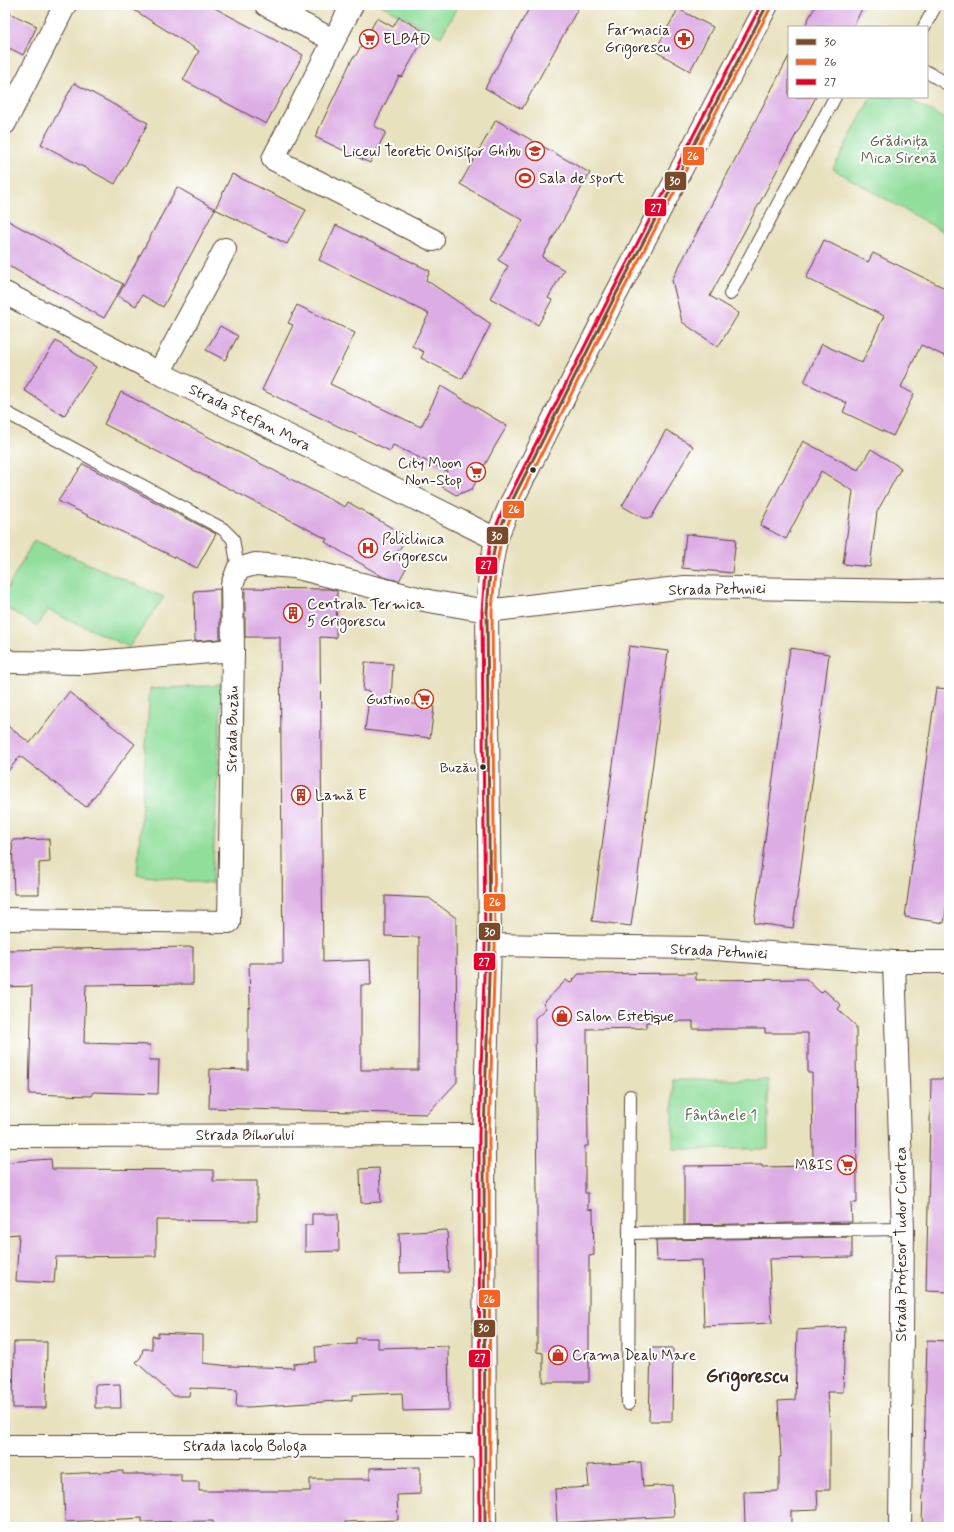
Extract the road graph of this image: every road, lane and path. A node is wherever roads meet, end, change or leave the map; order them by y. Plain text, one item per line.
1 (66, 5) edge
2 (266, 5) edge
3 (352, 5) edge
4 (767, 5) edge
5 (936, 5) edge
6 (925, 26) edge
7 (333, 40) junction
8 (928, 73) edge
9 (949, 85) edge
10 (834, 98) edge
11 (5, 123) edge
12 (433, 240) dead end
13 (225, 249) dead end
14 (5, 293) edge
15 (730, 294) dead end
16 (159, 374) junction
17 (5, 412) edge
18 (496, 539) junction
19 (238, 569) junction
20 (949, 590) edge
21 (487, 611) junction
22 (233, 650) junction
23 (5, 659) edge
24 (5, 919) edge
25 (490, 945) junction
26 (894, 962) junction
27 (949, 962) edge
28 (630, 1096) dead end
29 (484, 1134) junction
30 (5, 1136) edge
31 (903, 1229) junction
32 (629, 1233) junction
33 (628, 1404) dead end
34 (5, 1446) edge
35 (485, 1446) junction
36 (485, 1527) edge
37 (900, 1527) edge

1 - 11 street
2 - 7 street
3 - 7 street
4 - 18 street
5 - 6 lane
7 - 12 street
8 - 9 lane
10 - 15 lane
13 - 16 street
14 - 16 street, Strada Ștefan Mora
16 - 18 street, Strada Ștefan Mora
17 - 19 lane
18 - 21 street
19 - 21 street
19 - 22 street, Strada Buzău
20 - 21 street, Strada Petuniei
21 - 25 street
22 - 23 street
22 - 24 street, Strada Buzău
25 - 26 street, Strada Petuniei
25 - 29 street
26 - 27 street, Strada Petuniei
26 - 31 street, Strada Profesor Tudor Ciortea
28 - 32 lane
29 - 30 street, Strada Bihorului
29 - 35 street
31 - 32 lane
31 - 37 street, Strada Profesor Tudor Ciortea
32 - 33 lane
34 - 35 street, Strada Iacob Bologa
35 - 36 street

